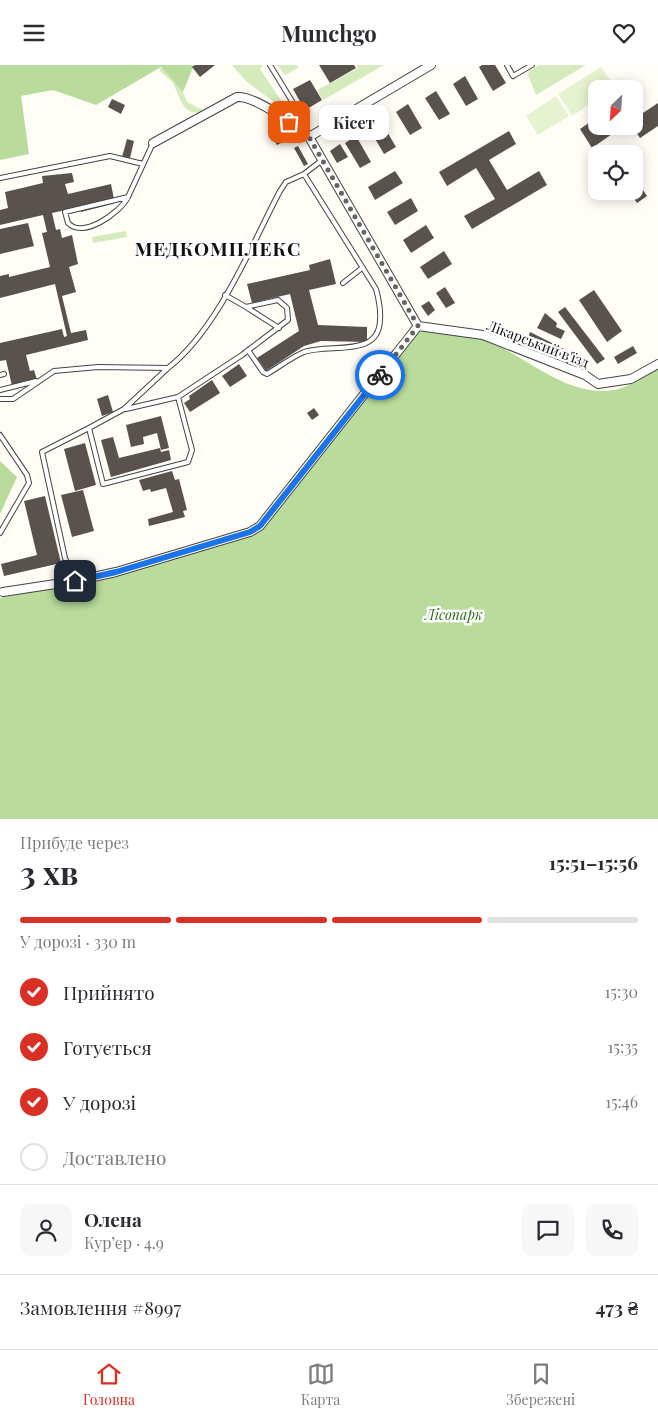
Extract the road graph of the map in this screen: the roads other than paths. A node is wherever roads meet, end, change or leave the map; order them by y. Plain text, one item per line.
1 (270, 65) edge
2 (431, 65) edge
3 (507, 65) edge
4 (532, 65) edge
5 (300, 130) junction
6 (309, 137) junction
7 (153, 143) joint
8 (321, 161) junction
9 (143, 164) junction
10 (304, 174) junction
11 (0, 178) edge
12 (128, 197) junction
13 (362, 268) junction
14 (343, 283) dead end
15 (225, 295) junction
16 (246, 307) junction
17 (418, 326) junction
18 (279, 328) junction
19 (248, 350) junction
20 (658, 364) edge
21 (168, 368) junction
22 (38, 381) junction
23 (0, 390) edge
24 (178, 397) junction
25 (0, 399) edge
26 (124, 409) junction
27 (89, 428) junction
28 (0, 435) edge
29 (0, 533) edge
30 (75, 581) junction
31 (2, 592) edge

1 - 5 lane
2 - 6 street
3 - 4 lane
5 - 6 street
5 - 7 street
6 - 8 street
7 - 9 lane
8 - 10 lane
8 - 17 street
9 - 11 lane
9 - 12 lane
10 - 13 lane
10 - 15 lane
12 - 12 lane
13 - 14 lane
13 - 19 lane
15 - 16 lane
15 - 21 lane
16 - 18 lane
16 - 18 lane
17 - 20 street, Лікарський в'їзд
17 - 30 street
18 - 19 lane
19 - 24 lane
21 - 22 lane
21 - 26 lane
22 - 23 lane
22 - 25 lane
24 - 26 lane
24 - 27 lane
26 - 27 lane
27 - 30 lane
28 - 29 lane
30 - 31 street

